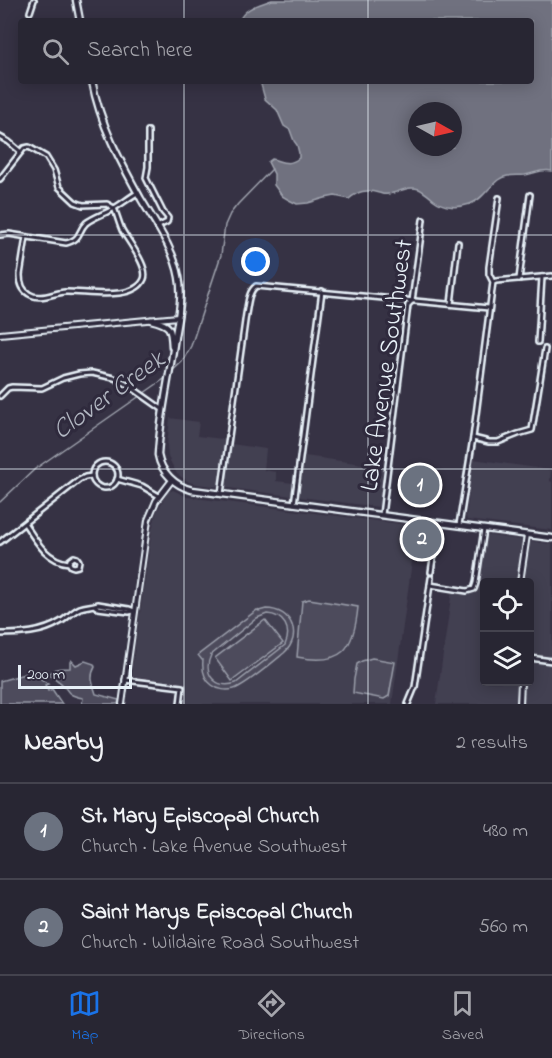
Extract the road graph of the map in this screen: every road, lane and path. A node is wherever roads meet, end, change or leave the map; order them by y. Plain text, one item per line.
1 (34, 0) edge
2 (76, 0) edge
3 (30, 12) dead end
4 (79, 18) edge
5 (93, 84) edge
6 (148, 131) dead end
7 (0, 137) edge
8 (21, 152) junction
9 (0, 178) edge
10 (138, 193) junction
11 (530, 195) dead end
12 (499, 198) dead end
13 (114, 208) junction
14 (423, 220) dead end
15 (157, 227) junction
16 (0, 235) edge
17 (26, 237) junction
18 (458, 243) dead end
19 (552, 276) edge
20 (542, 277) junction
21 (519, 279) junction
22 (493, 282) junction
23 (322, 291) junction
24 (412, 301) junction
25 (451, 303) junction
26 (489, 308) junction
27 (178, 317) junction
28 (151, 320) junction
29 (0, 334) edge
30 (538, 342) dead end
31 (545, 349) dead end
32 (172, 359) junction
33 (0, 396) edge
34 (164, 410) junction
35 (472, 438) junction
36 (92, 476) junction
37 (117, 479) junction
38 (172, 480) junction
39 (220, 494) junction
40 (159, 496) junction
41 (294, 504) junction
42 (382, 515) junction
43 (24, 523) junction
44 (438, 523) junction
45 (459, 525) junction
46 (484, 528) junction
47 (527, 535) junction
48 (552, 538) edge
49 (0, 542) edge
50 (69, 563) dead end
51 (431, 572) dead end
52 (430, 578) dead end
53 (521, 578) edge
54 (430, 585) junction
55 (134, 611) junction
56 (0, 634) edge
57 (534, 659) edge
58 (552, 661) edge
59 (125, 680) junction
60 (521, 686) edge
61 (122, 704) edge
62 (180, 704) edge
63 (408, 704) edge
64 (520, 704) edge

1 - 3 street
2 - 4 main road
5 - 10 main road
6 - 15 street
7 - 8 street
8 - 9 street
8 - 13 street
10 - 13 street
10 - 15 main road
11 - 21 street
12 - 22 street
13 - 17 street
13 - 17 street
14 - 24 street, Lake Avenue Southwest
15 - 27 main road
16 - 17 street
18 - 25 street
19 - 20 street
20 - 21 street
20 - 30 street
21 - 22 street
22 - 26 street
23 - 24 street
23 - 39 street
23 - 41 street
24 - 25 street
24 - 42 street, Lake Avenue Southwest
25 - 26 street
26 - 35 street
27 - 28 street
27 - 32 main road
28 - 29 street
28 - 32 main road
31 - 35 street
32 - 34 main road
33 - 34 street
34 - 38 main road
35 - 45 street
36 - 37 street
36 - 37 street
36 - 43 street
37 - 40 street
38 - 39 main road
38 - 40 street
39 - 41 main road
40 - 55 street
41 - 42 main road
42 - 44 main road
43 - 49 street
43 - 50 street
44 - 45 main road
44 - 51 street
45 - 46 main road
46 - 47 main road
46 - 54 street
47 - 48 main road
47 - 53 street
52 - 54 street
54 - 63 street
55 - 56 street
55 - 59 street
57 - 58 street
59 - 61 street
59 - 62 street
60 - 64 street

